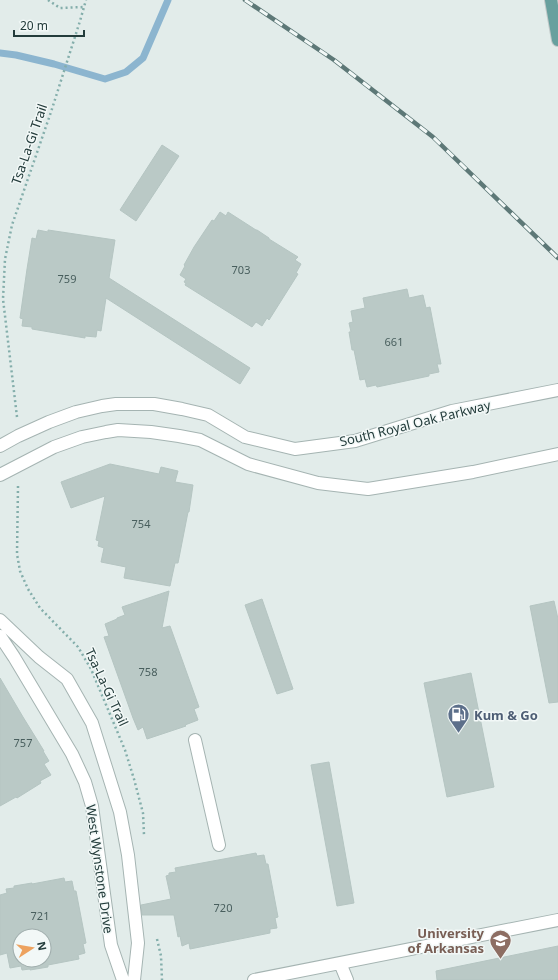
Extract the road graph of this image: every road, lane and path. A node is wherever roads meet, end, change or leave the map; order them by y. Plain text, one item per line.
1 (48, 0) edge
2 (86, 0) edge
3 (551, 0) edge
4 (84, 7) junction
5 (558, 40) edge
6 (558, 390) edge
7 (18, 436) junction
8 (0, 446) edge
9 (558, 454) edge
10 (18, 465) junction
11 (0, 475) edge
12 (0, 620) edge
13 (0, 636) edge
14 (195, 740) dead end
15 (144, 835) dead end
16 (219, 845) dead end
17 (558, 920) edge
18 (157, 937) dead end
19 (340, 963) junction
20 (123, 980) edge
21 (134, 980) edge
22 (162, 980) edge
23 (254, 980) edge
24 (347, 980) edge

1 - 4 path
2 - 4 path, Tsa-La-Gi Trail
3 - 5 main road
4 - 7 path, Tsa-La-Gi Trail
6 - 7 street, South Royal Oak Parkway
7 - 8 street, South Royal Oak Parkway
9 - 10 street
10 - 11 street
10 - 15 path, Tsa-La-Gi Trail
12 - 21 street, West Wynstone Drive
13 - 20 street, West Wynstone Drive
14 - 16 street
17 - 19 street
18 - 22 path
19 - 23 street
19 - 24 street

